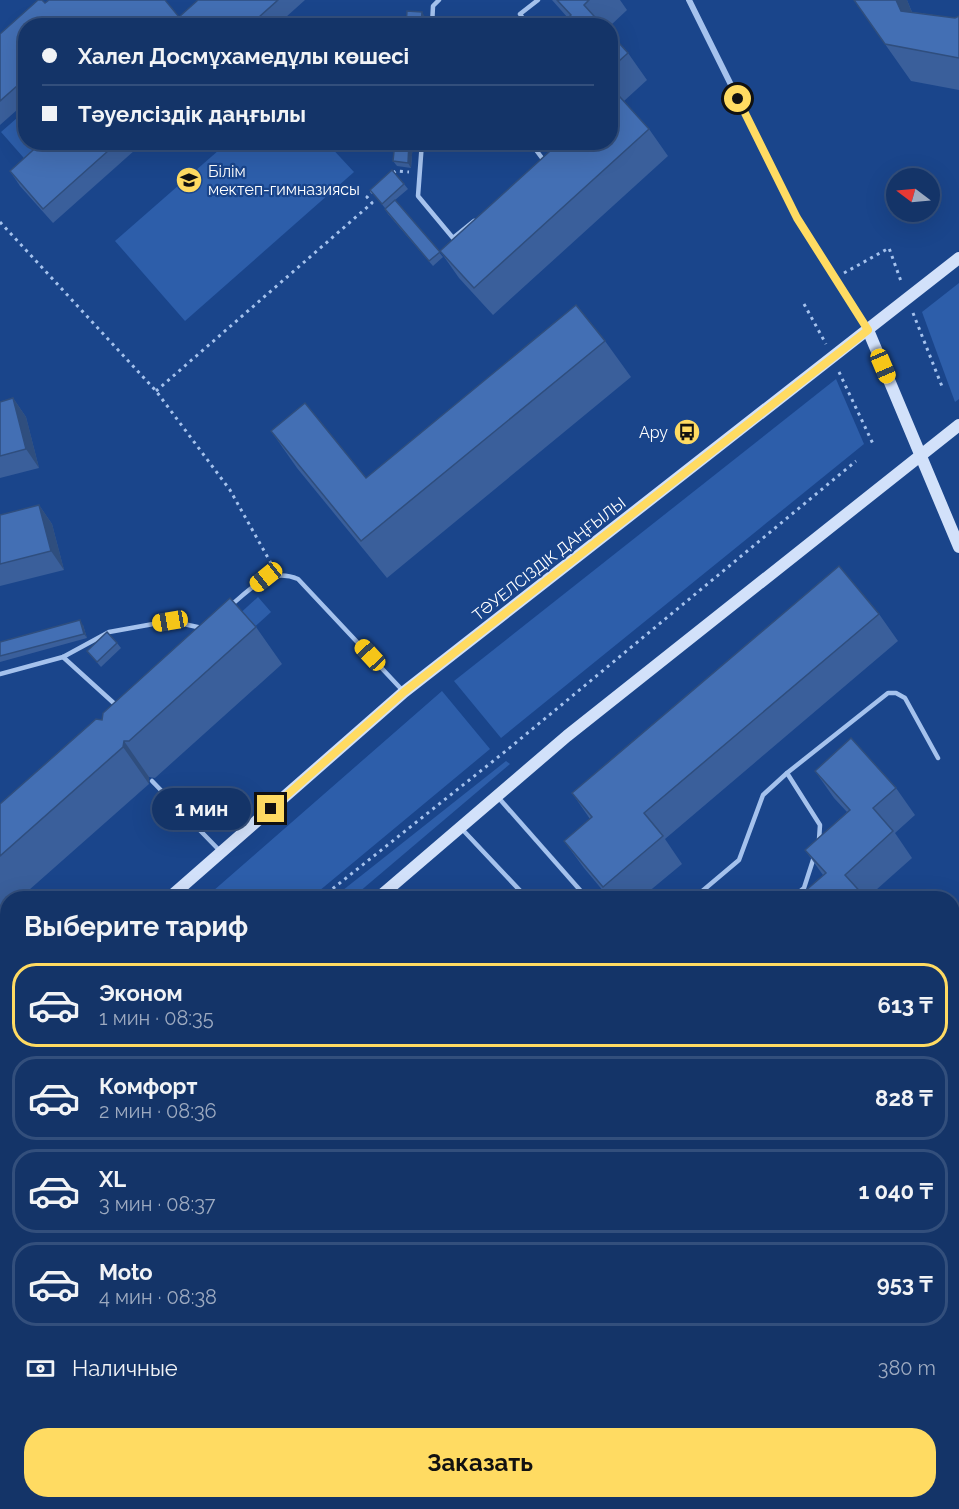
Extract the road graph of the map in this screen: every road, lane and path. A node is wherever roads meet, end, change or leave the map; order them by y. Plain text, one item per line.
1 (439, 0) edge
2 (538, 0) edge
3 (689, 0) edge
4 (432, 18) edge
5 (523, 18) edge
6 (421, 150) edge
7 (536, 150) edge
8 (536, 170) edge
9 (420, 173) junction
10 (387, 178) edge
11 (379, 185) edge
12 (480, 215) edge
13 (0, 222) edge
14 (959, 258) edge
15 (804, 304) dead end
16 (868, 330) junction
17 (834, 359) junction
18 (156, 391) junction
19 (959, 425) edge
20 (874, 446) dead end
21 (920, 457) junction
22 (856, 461) dead end
23 (959, 547) edge
24 (278, 575) junction
25 (220, 614) edge
26 (211, 621) edge
27 (202, 628) junction
28 (194, 636) edge
29 (63, 657) junction
30 (0, 674) edge
31 (404, 692) junction
32 (127, 699) edge
33 (938, 758) dead end
34 (786, 773) junction
35 (152, 781) dead end
36 (497, 796) junction
37 (460, 827) junction
38 (222, 853) junction
39 (177, 891) edge
40 (330, 891) edge
41 (386, 891) edge
42 (520, 891) edge
43 (581, 891) edge
44 (702, 891) edge
45 (800, 891) edge

1 - 4 lane
2 - 5 lane
3 - 16 street
6 - 9 lane
7 - 8 lane
9 - 10 path
9 - 12 lane
11 - 18 path
13 - 18 path
14 - 16 street, ТӘУЕЛСІЗДІК ДАҢҒЫЛЫ
15 - 17 path
16 - 17 street, ТӘУЕЛСІЗДІК ДАҢҒЫЛЫ
16 - 21 street
17 - 20 path
17 - 31 street, ТӘУЕЛСІЗДІК ДАҢҒЫЛЫ
18 - 24 path
19 - 21 street
21 - 23 street
21 - 36 street
22 - 40 path
24 - 25 lane
24 - 31 lane
26 - 27 lane
27 - 28 lane
27 - 29 lane
29 - 30 lane
29 - 32 lane
31 - 38 street, ТӘУЕЛСІЗДІК ДАҢҒЫЛЫ
33 - 34 lane
34 - 44 lane
34 - 45 lane
35 - 38 lane
36 - 37 street
36 - 43 lane
37 - 41 street
37 - 42 lane
38 - 39 street, ТӘУЕЛСІЗДІК ДАҢҒЫЛЫ

